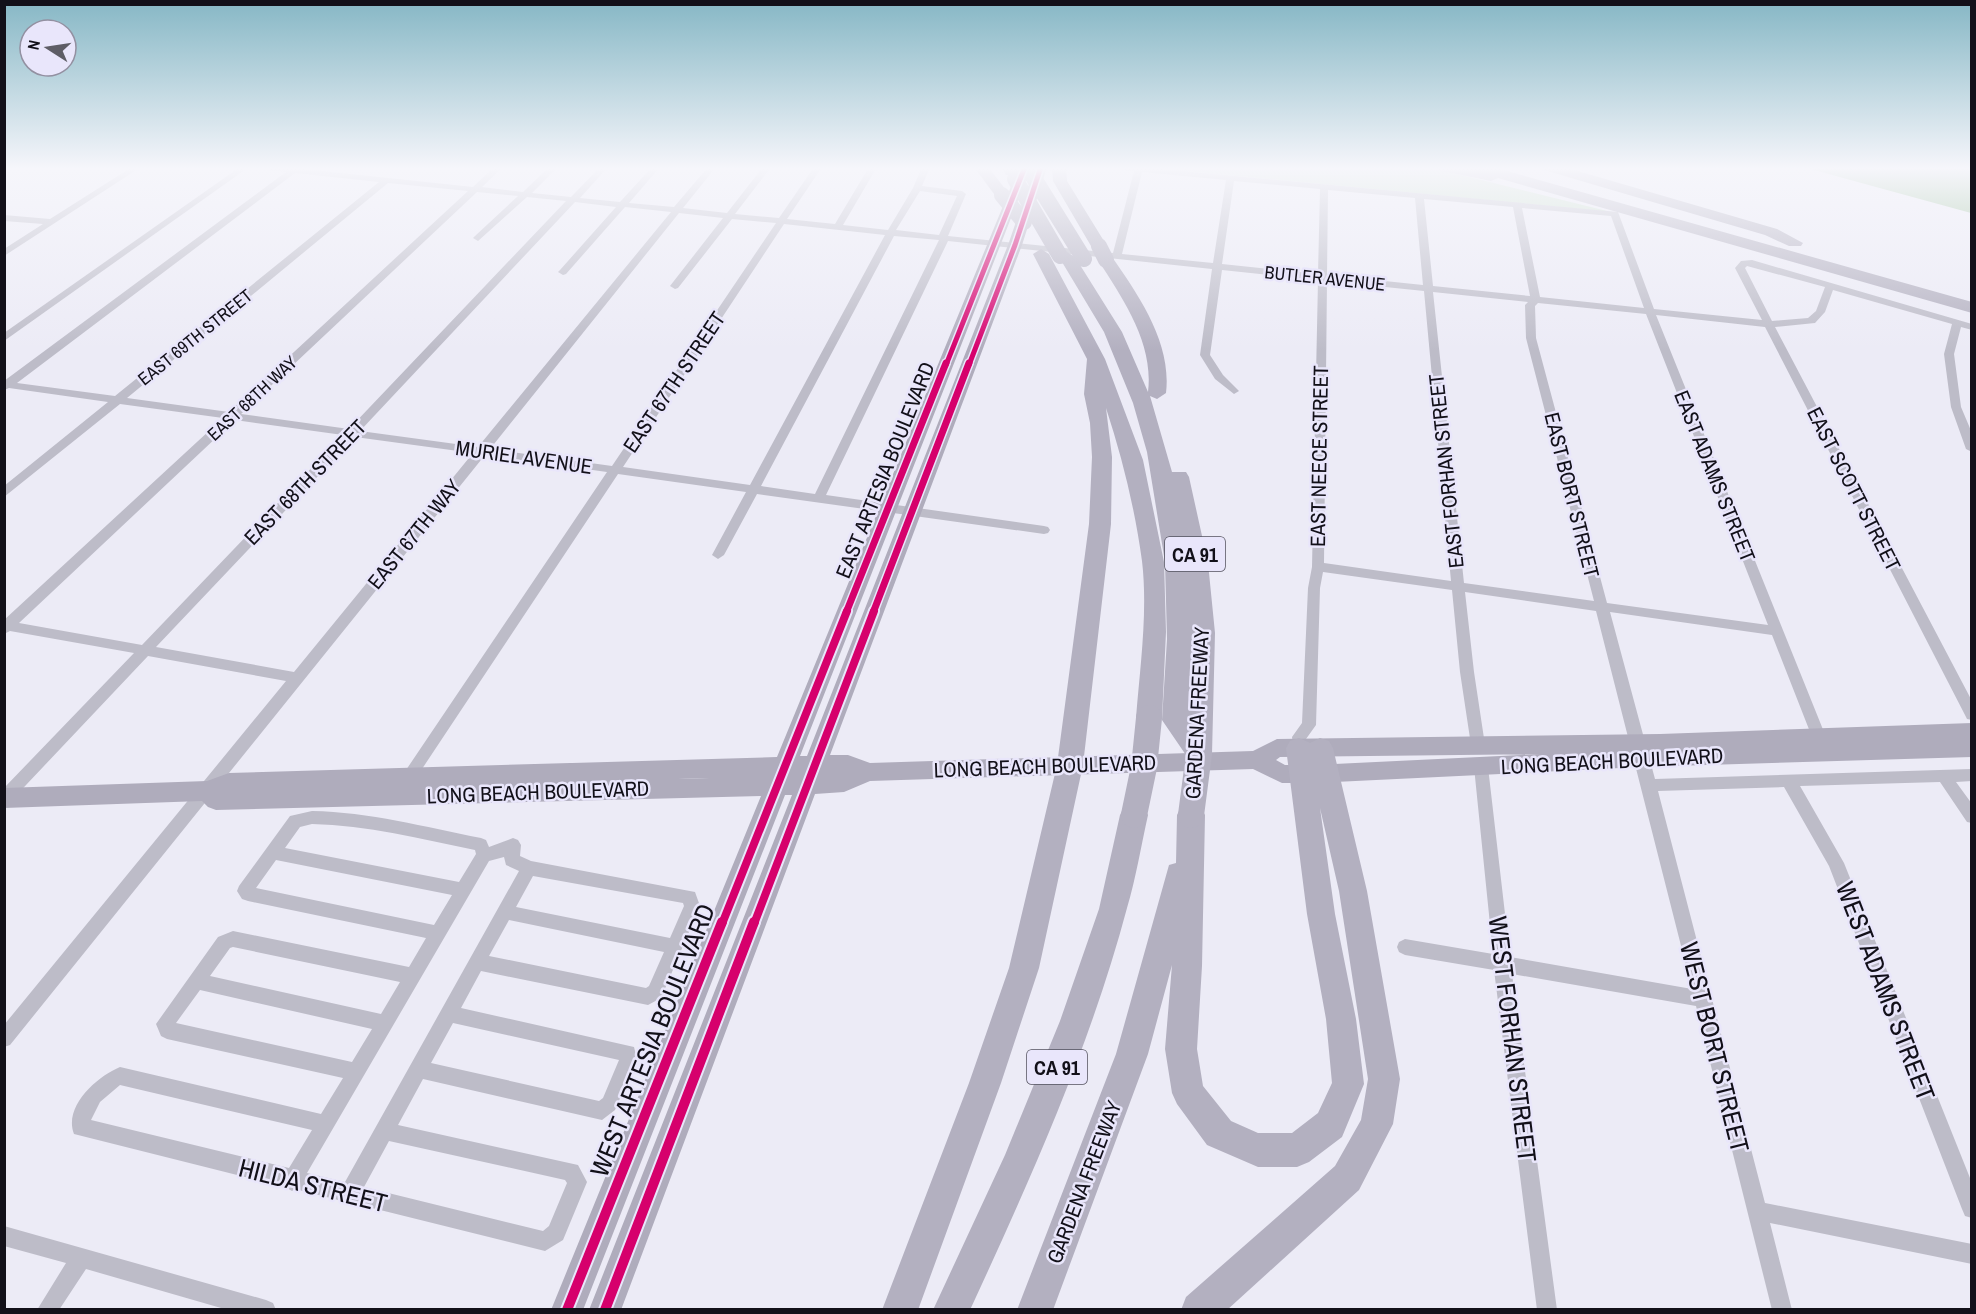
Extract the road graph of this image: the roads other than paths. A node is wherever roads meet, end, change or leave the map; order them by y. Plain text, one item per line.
1 (42, 228) edge
2 (159, 228) edge
3 (216, 228) edge
4 (327, 228) edge
5 (433, 228) edge
6 (489, 228) edge
7 (546, 228) edge
8 (602, 228) edge
9 (661, 228) edge
10 (719, 228) edge
11 (776, 228) edge
12 (858, 228) edge
13 (893, 228) edge
14 (945, 228) edge
15 (999, 228) edge
16 (1021, 228) edge
17 (1031, 228) edge
18 (1046, 228) edge
19 (1046, 228) edge
20 (1092, 228) edge
21 (1121, 228) edge
22 (1223, 228) edge
23 (1323, 228) edge
24 (1422, 228) edge
25 (1522, 228) edge
26 (1620, 228) edge
27 (1697, 228) edge
28 (1744, 228) edge
29 (1758, 228) edge
30 (891, 232) junction
31 (478, 238) dead end
32 (945, 238) junction
33 (996, 243) junction
34 (1795, 243) junction
35 (1015, 245) junction
36 (4, 253) edge
37 (1063, 256) junction
38 (1112, 258) junction
39 (1218, 266) junction
40 (563, 272) dead end
41 (1321, 277) junction
42 (1830, 285) junction
43 (675, 286) dead end
44 (1428, 288) junction
45 (1971, 294) edge
46 (1536, 300) junction
47 (1971, 308) edge
48 (1650, 312) junction
49 (1957, 323) junction
50 (1769, 324) junction
51 (1971, 327) edge
52 (4, 338) edge
53 (1096, 359) junction
54 (5, 385) edge
55 (1234, 391) dead end
56 (1157, 393) junction
57 (118, 400) junction
58 (232, 416) junction
59 (351, 433) junction
60 (1971, 448) edge
61 (481, 451) junction
62 (615, 470) junction
63 (754, 489) junction
64 (4, 493) edge
65 (819, 498) junction
66 (901, 508) junction
67 (1146, 527) junction
68 (1044, 530) dead end
69 (718, 555) dead end
70 (1318, 567) junction
71 (1458, 586) junction
72 (1601, 607) junction
73 (6, 627) edge
74 (1777, 631) junction
75 (144, 650) junction
76 (297, 678) junction
77 (1971, 715) edge
78 (1971, 732) edge
79 (1819, 737) junction
80 (1971, 748) edge
81 (1639, 751) junction
82 (1199, 754) junction
83 (1311, 754) junction
84 (1479, 756) junction
85 (1070, 765) junction
86 (811, 775) junction
87 (1971, 775) edge
88 (781, 776) junction
89 (1942, 776) junction
90 (409, 777) junction
91 (1788, 780) junction
92 (1649, 785) junction
93 (208, 791) junction
94 (5, 797) edge
95 (1191, 814) junction
96 (1971, 817) edge
97 (272, 852) junction
98 (483, 855) junction
99 (529, 868) junction
100 (463, 890) junction
101 (505, 912) junction
102 (438, 933) junction
103 (675, 947) junction
104 (1405, 947) dead end
105 (478, 962) junction
106 (1502, 965) junction
107 (412, 976) junction
108 (196, 981) junction
109 (1702, 999) junction
110 (449, 1014) junction
111 (385, 1023) junction
112 (4, 1040) edge
113 (418, 1069) junction
114 (356, 1072) junction
115 (326, 1124) junction
116 (385, 1131) junction
117 (292, 1181) junction
118 (349, 1195) junction
119 (1971, 1209) edge
120 (1756, 1211) junction
121 (4, 1236) edge
122 (1971, 1254) edge
123 (82, 1257) junction
124 (47, 1310) edge
125 (266, 1310) edge
126 (567, 1310) edge
127 (605, 1310) edge
128 (900, 1310) edge
129 (951, 1310) edge
130 (1035, 1310) edge
131 (1199, 1310) edge
132 (1547, 1310) edge
133 (1782, 1310) edge

1 - 36 street
2 - 52 street
3 - 54 street
4 - 57 street, EAST 69TH STREET
5 - 58 street, EAST 68TH WAY
6 - 31 street
7 - 59 street, EAST 68TH STREET
8 - 40 street
9 - 61 street, EAST 67TH WAY
10 - 43 street
11 - 62 street, EAST 67TH STREET
12 - 30 street, BUTLER AVENUE
13 - 30 street
14 - 32 street
15 - 33 main road, EAST ARTESIA BOULEVARD
16 - 35 main road, EAST ARTESIA BOULEVARD
17 - 37 highway, GARDENA FREEWAY / CA 91, bridge
18 - 37 highway, bridge
19 - 37 highway, GARDENA FREEWAY / CA 91, bridge
20 - 38 highway, bridge
21 - 38 street
22 - 39 street
23 - 41 street, EAST NEECE STREET
24 - 44 street, EAST FORHAN STREET
25 - 46 street, EAST BORT STREET
26 - 48 street, EAST ADAMS STREET
27 - 47 highway
28 - 34 highway
29 - 34 highway
30 - 32 street, BUTLER AVENUE
30 - 63 street
32 - 33 street, BUTLER AVENUE
32 - 65 street
33 - 35 street, BUTLER AVENUE
33 - 66 main road, EAST ARTESIA BOULEVARD
34 - 45 highway
35 - 38 street, BUTLER AVENUE
35 - 66 main road, EAST ARTESIA BOULEVARD
37 - 53 highway, GARDENA FREEWAY / CA 91
37 - 56 highway, GARDENA FREEWAY / CA 91
37 - 67 highway
37 - 82 highway
38 - 39 street, BUTLER AVENUE
38 - 56 highway
39 - 41 street, BUTLER AVENUE
39 - 55 street
41 - 44 street, BUTLER AVENUE
41 - 70 street, EAST NEECE STREET
42 - 49 street
42 - 50 street, BUTLER AVENUE
42 - 50 street, EAST SCOTT STREET
44 - 46 street, BUTLER AVENUE
44 - 71 street, EAST FORHAN STREET
46 - 48 street, BUTLER AVENUE
46 - 72 street, EAST BORT STREET
48 - 50 street, BUTLER AVENUE
48 - 74 street, EAST ADAMS STREET
49 - 51 street
49 - 60 street
50 - 77 street, EAST SCOTT STREET
53 - 67 highway, GARDENA FREEWAY / CA 91
53 - 85 highway
54 - 57 street, MURIEL AVENUE
56 - 82 highway, GARDENA FREEWAY / CA 91
57 - 58 street, MURIEL AVENUE
57 - 64 street, EAST 69TH STREET
58 - 59 street, MURIEL AVENUE
58 - 73 street, EAST 68TH WAY
59 - 61 street, MURIEL AVENUE
59 - 75 street, EAST 68TH STREET
61 - 62 street, MURIEL AVENUE
61 - 76 street, EAST 67TH WAY
62 - 63 street, MURIEL AVENUE
62 - 90 street, EAST 67TH STREET
63 - 65 street, MURIEL AVENUE
63 - 69 street
65 - 66 street, MURIEL AVENUE
66 - 68 street, MURIEL AVENUE
66 - 86 main road, EAST ARTESIA BOULEVARD
66 - 88 main road, EAST ARTESIA BOULEVARD
67 - 129 highway, GARDENA FREEWAY / CA 91, bridge
70 - 71 street
70 - 83 street, EAST NEECE STREET
71 - 72 street
71 - 84 street, EAST FORHAN STREET
72 - 74 street
72 - 81 street, EAST BORT STREET
73 - 75 street
74 - 79 street, EAST ADAMS STREET
75 - 76 street
75 - 94 street, EAST 68TH STREET
76 - 93 street, EAST 67TH WAY
78 - 79 main road, LONG BEACH BOULEVARD
79 - 81 main road, LONG BEACH BOULEVARD
80 - 81 main road, LONG BEACH BOULEVARD
81 - 84 main road, LONG BEACH BOULEVARD
81 - 92 street, EAST BORT STREET
82 - 95 highway, GARDENA FREEWAY / CA 91, bridge
83 - 84 main road, LONG BEACH BOULEVARD
83 - 85 main road, LONG BEACH BOULEVARD
83 - 95 highway
83 - 131 highway
84 - 106 street, WEST FORHAN STREET
85 - 86 main road, LONG BEACH BOULEVARD
85 - 128 highway
86 - 88 main road, LONG BEACH BOULEVARD
86 - 127 main road
87 - 89 street
88 - 90 main road, LONG BEACH BOULEVARD
88 - 93 main road, LONG BEACH BOULEVARD
88 - 126 main road, WEST ARTESIA BOULEVARD
89 - 91 street
89 - 96 street
90 - 93 main road, LONG BEACH BOULEVARD
91 - 92 street
91 - 119 street, WEST ADAMS STREET
92 - 109 street, WEST BORT STREET
93 - 94 main road, LONG BEACH BOULEVARD
93 - 112 street, EAST 67TH WAY
95 - 130 highway, GARDENA FREEWAY / CA 91
97 - 98 street
97 - 100 street
97 - 102 street
98 - 99 street
98 - 100 street
99 - 101 street
99 - 103 street
100 - 102 street
101 - 103 street
101 - 105 street
102 - 107 street
103 - 105 street
104 - 106 street
105 - 110 street
106 - 109 street
106 - 132 street, WEST FORHAN STREET
107 - 108 street
107 - 111 street
108 - 111 street
108 - 114 street
109 - 120 street, WEST BORT STREET
110 - 113 street
110 - 113 street
111 - 114 street
113 - 116 street
114 - 115 street
115 - 117 street
115 - 117 street, HILDA STREET
116 - 118 street
116 - 118 street, HILDA STREET
117 - 118 street, HILDA STREET
120 - 122 street
120 - 133 street, WEST BORT STREET
121 - 123 street
123 - 124 street
123 - 125 street

